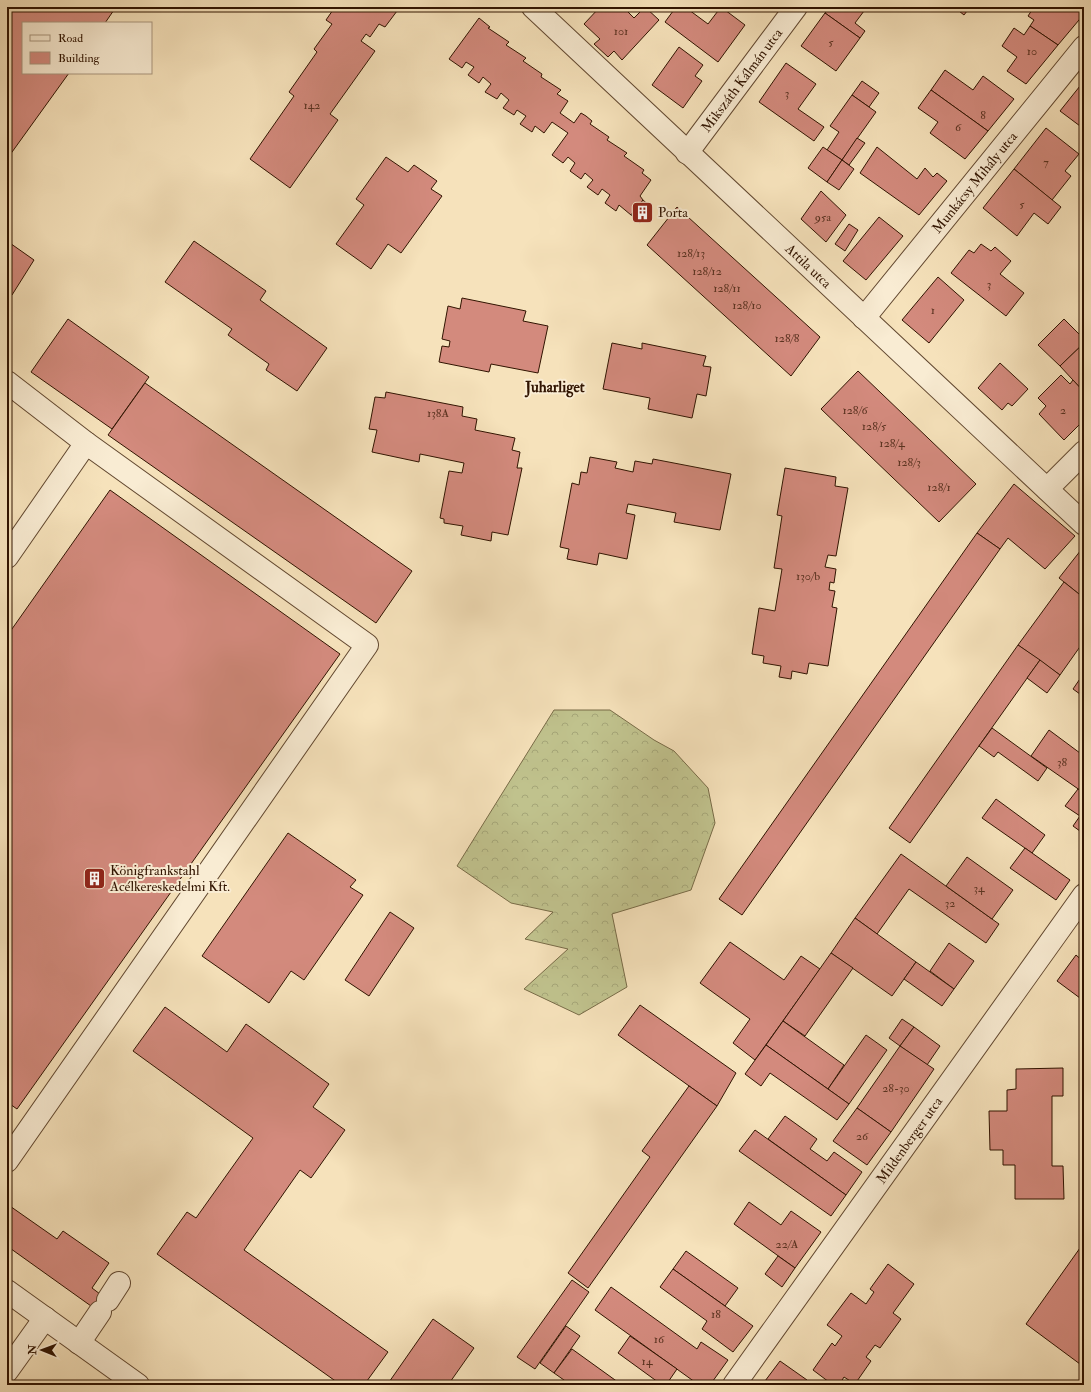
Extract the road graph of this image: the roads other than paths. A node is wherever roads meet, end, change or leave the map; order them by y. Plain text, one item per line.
1 (533, 7) edge
2 (796, 7) edge
3 (1084, 47) edge
4 (687, 152) junction
5 (864, 318) junction
6 (7, 382) edge
7 (86, 443) junction
8 (1084, 452) edge
9 (1046, 489) junction
10 (1084, 524) edge
11 (7, 557) edge
12 (1084, 895) edge
13 (7, 1161) edge
14 (7, 1291) edge
15 (109, 1298) dead end
16 (45, 1318) junction
17 (79, 1343) junction
18 (7, 1371) edge
19 (138, 1385) edge
20 (734, 1385) edge

1 - 4 street, Attila utca
2 - 4 street, Mikszáth Kálmán utca
3 - 5 street, Munkácsy Mihály utca
4 - 5 street, Attila utca
5 - 9 street, Attila utca
6 - 7 street
7 - 11 street
7 - 13 street
8 - 9 street
9 - 10 street, Attila utca
12 - 20 street, Mildenberger utca
14 - 16 street
15 - 17 street
16 - 17 street
16 - 18 street
17 - 19 street

